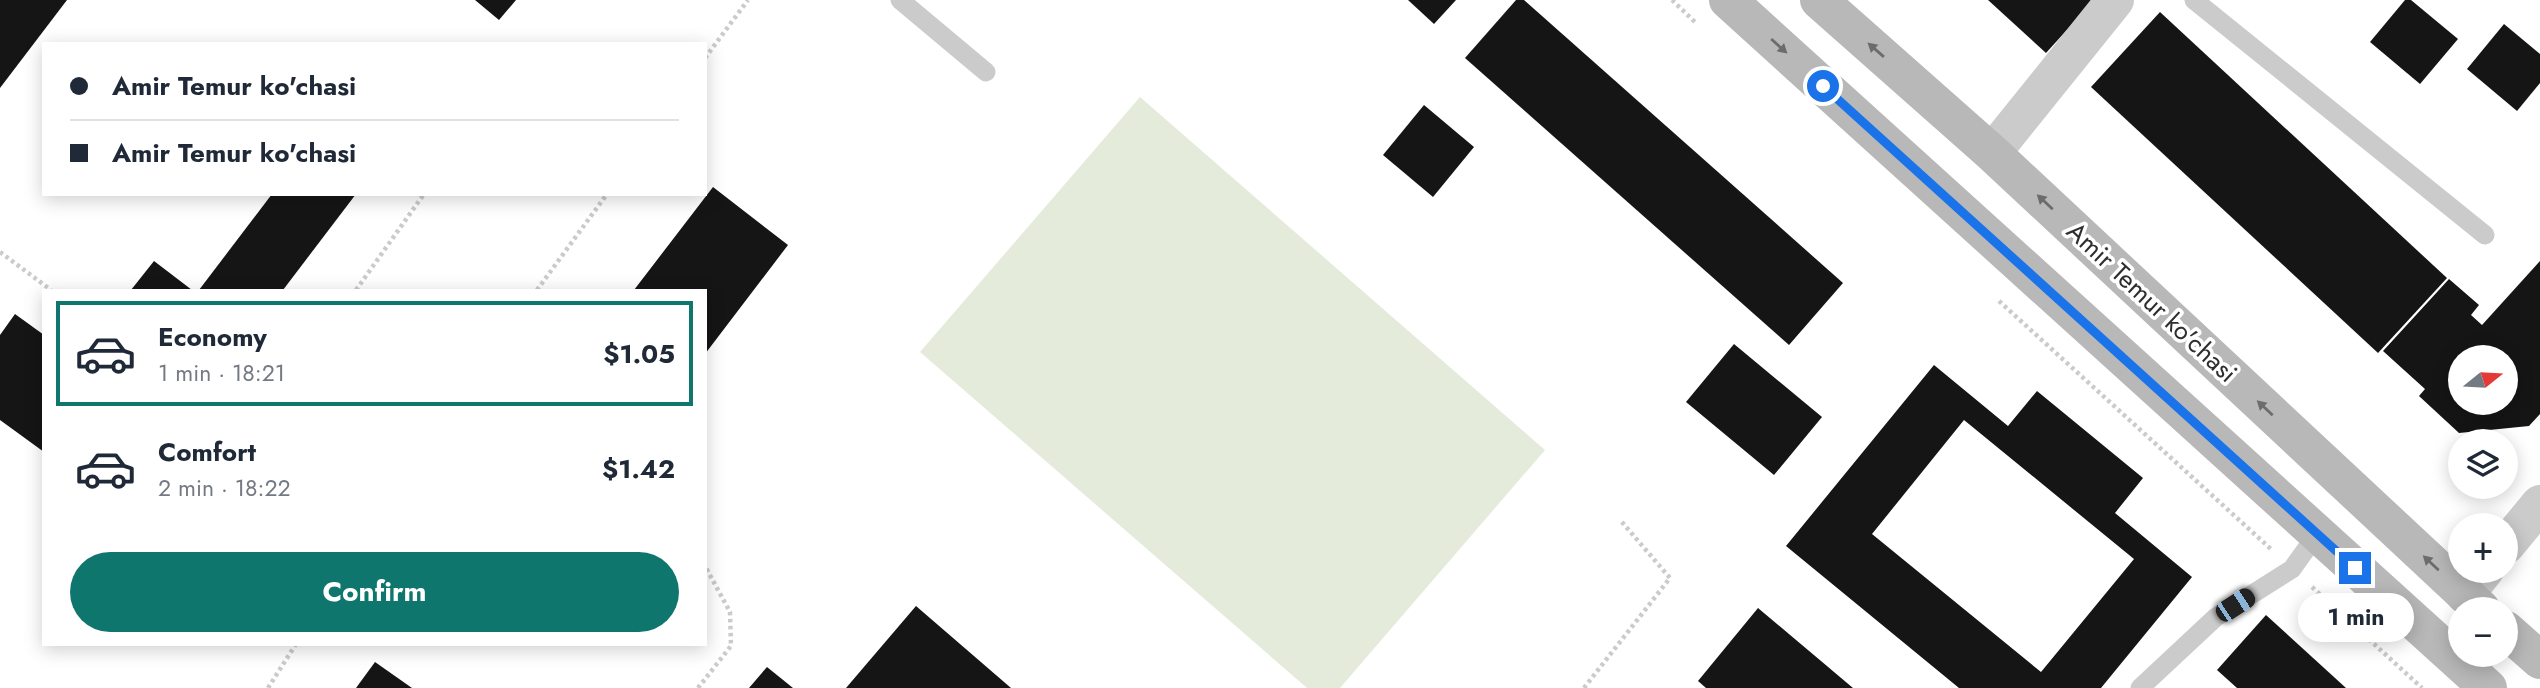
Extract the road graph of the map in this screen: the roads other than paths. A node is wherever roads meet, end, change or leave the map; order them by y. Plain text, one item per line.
1 (900, 0) edge
2 (1728, 0) edge
3 (1819, 0) edge
4 (2115, 0) edge
5 (2194, 0) edge
6 (986, 72) dead end
7 (1992, 153) junction
8 (2486, 235) dead end
9 (2540, 504) edge
10 (2518, 531) edge
11 (2317, 534) junction
12 (2477, 591) edge
13 (2518, 641) edge
14 (2540, 660) edge
15 (2140, 688) edge
16 (2488, 688) edge

1 - 6 lane
2 -> 11 main road
7 -> 3 main road, Amir Temur ko'chasi
4 - 7 street
5 - 8 lane
12 -> 7 main road, Amir Temur ko'chasi
9 - 10 street
11 - 15 lane
11 - 16 main road
13 - 14 main road

